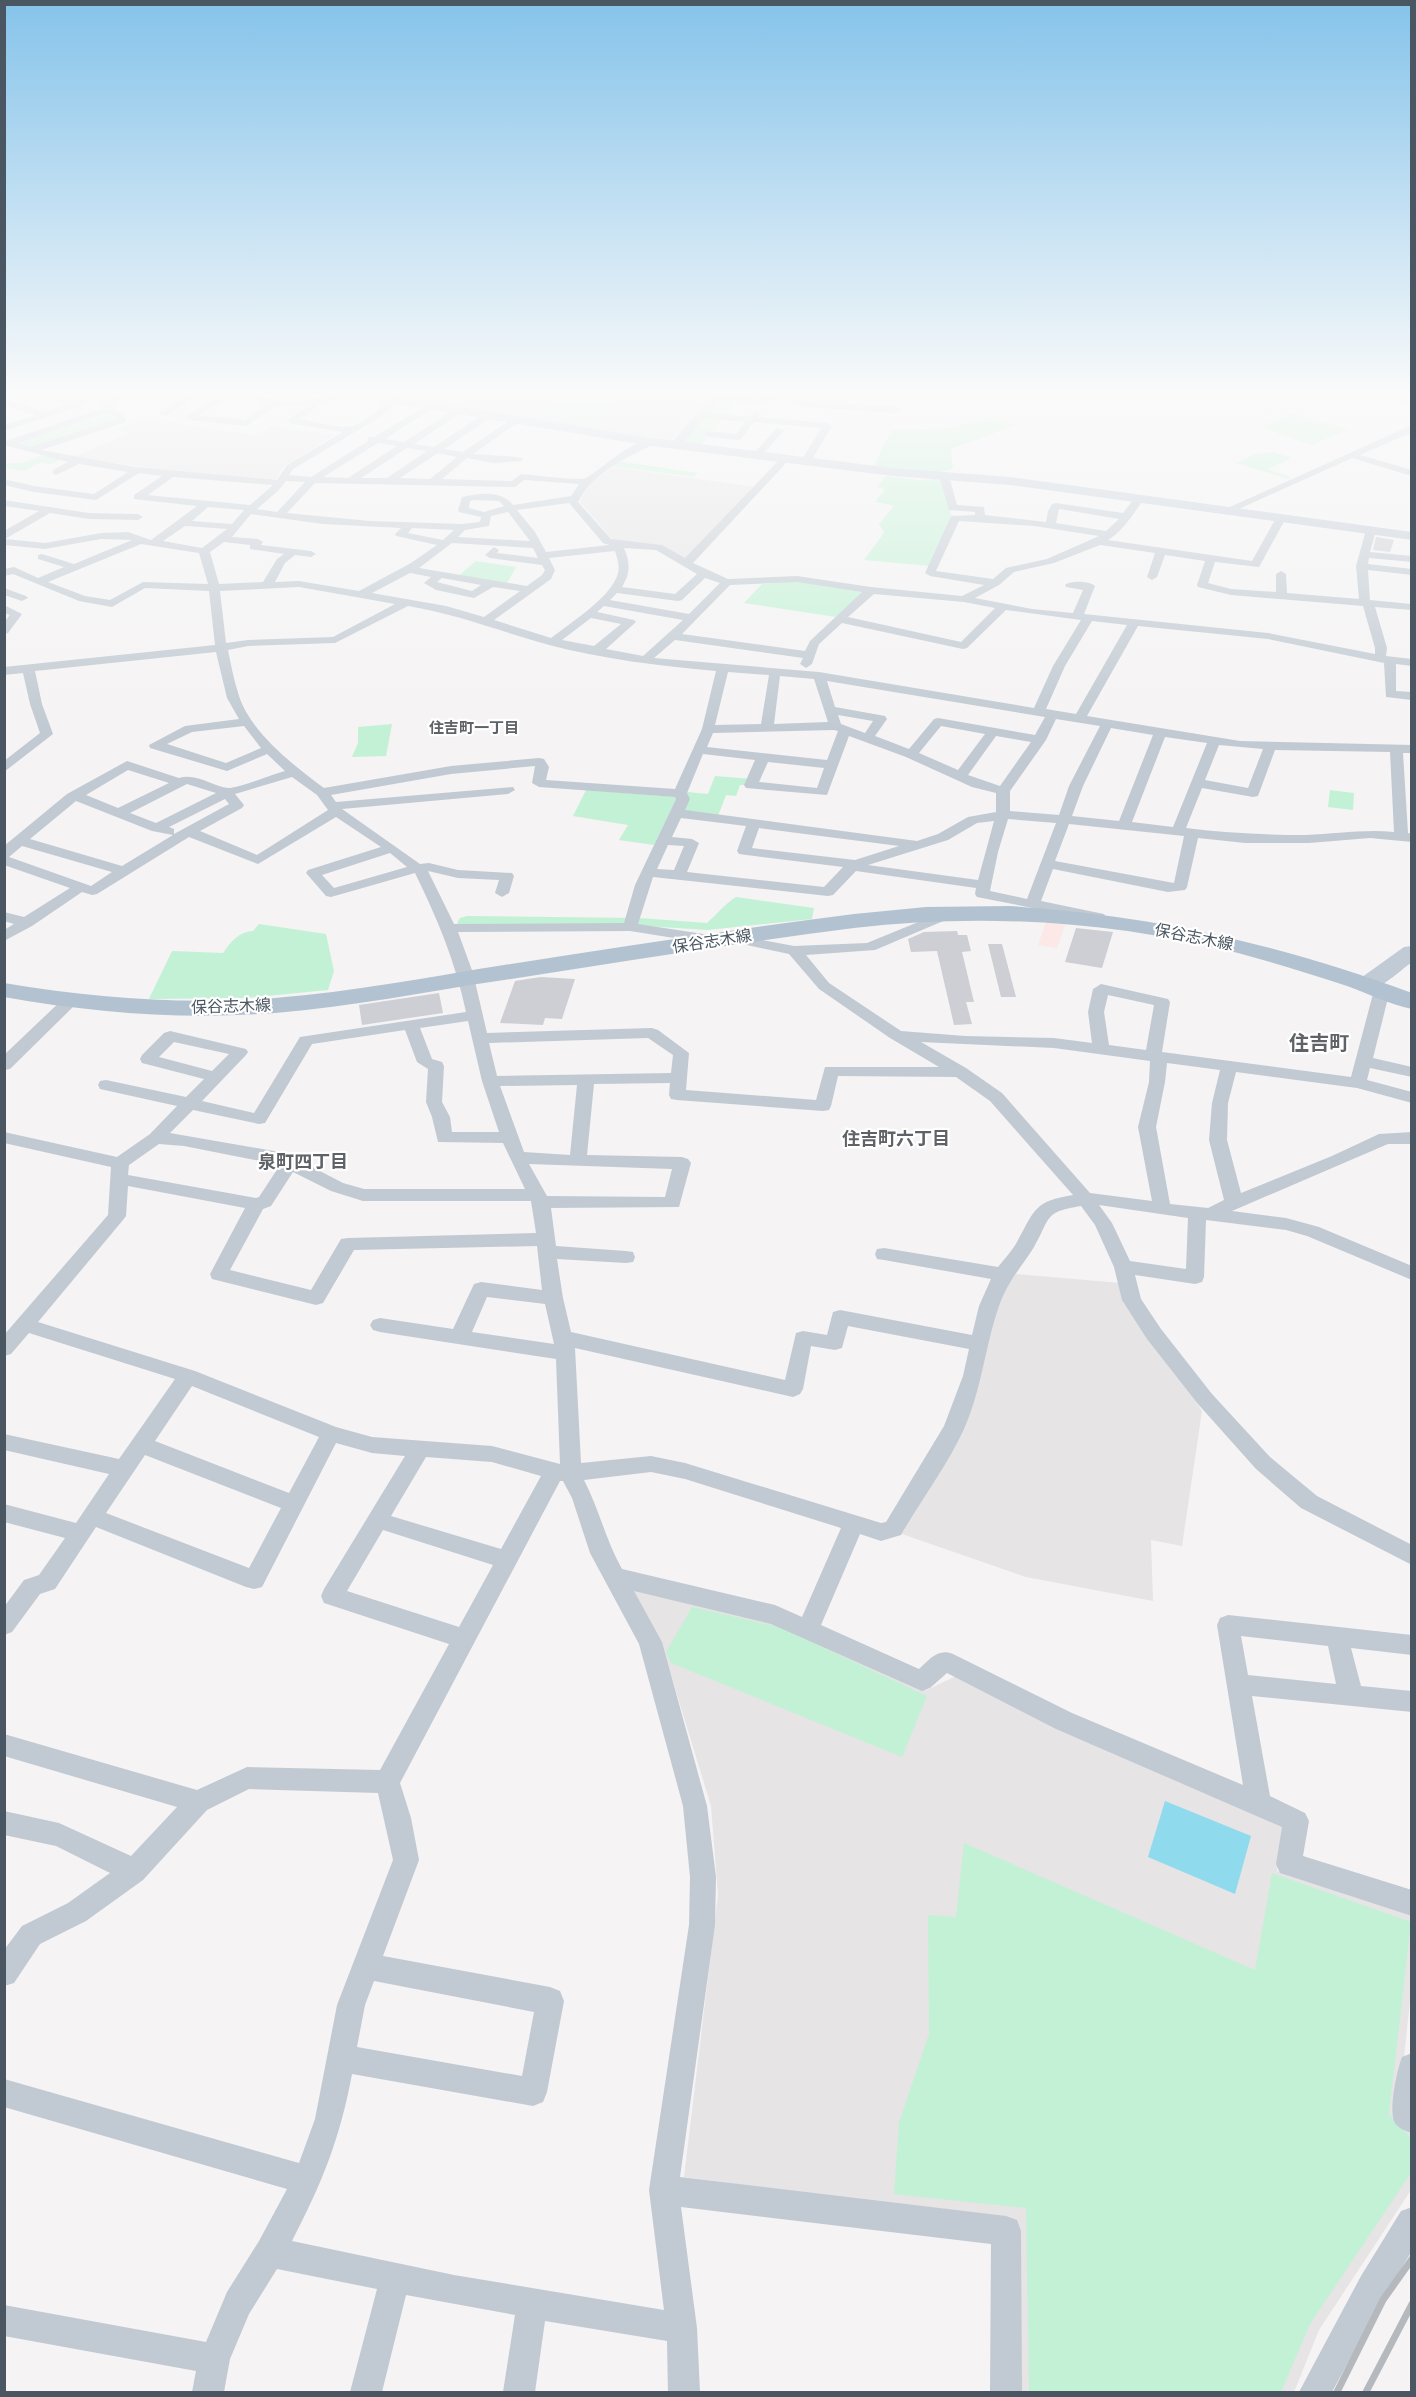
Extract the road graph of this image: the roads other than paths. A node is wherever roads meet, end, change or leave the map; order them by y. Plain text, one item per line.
1 (12, 505) edge
2 (204, 505) edge
3 (211, 505) edge
4 (256, 505) edge
5 (289, 505) edge
6 (464, 505) edge
7 (507, 505) edge
8 (532, 505) edge
9 (575, 505) edge
10 (742, 505) edge
11 (953, 505) edge
12 (1135, 505) edge
13 (1181, 505) edge
14 (1240, 505) edge
15 (510, 508) junction
16 (48, 510) junction
17 (250, 510) junction
18 (1226, 511) junction
19 (279, 515) junction
20 (486, 515) junction
21 (114, 516) junction
22 (138, 517) dead end
23 (1127, 517) junction
24 (980, 518) junction
25 (1281, 518) junction
26 (183, 523) junction
27 (412, 524) junction
28 (1051, 526) junction
29 (236, 527) junction
30 (462, 527) junction
31 (1371, 530) junction
32 (1110, 535) junction
33 (4, 536) edge
34 (1412, 536) edge
35 (221, 539) junction
36 (141, 540) junction
37 (4, 542) edge
38 (83, 542) junction
39 (448, 542) junction
40 (1099, 542) junction
41 (153, 543) junction
42 (499, 544) junction
43 (536, 545) junction
44 (32, 546) junction
45 (618, 546) junction
46 (204, 551) junction
47 (293, 552) junction
48 (1161, 552) junction
49 (104, 554) junction
50 (311, 554) dead end
51 (1362, 554) junction
52 (18, 555) dead end
53 (42, 557) dead end
54 (544, 559) junction
55 (1211, 559) junction
56 (1412, 559) edge
57 (686, 564) junction
58 (1361, 566) junction
59 (74, 567) junction
60 (411, 570) junction
61 (1412, 572) edge
62 (4, 573) edge
63 (704, 573) junction
64 (1281, 574) dead end
65 (1152, 577) dead end
66 (38, 582) junction
67 (727, 582) junction
68 (995, 583) junction
69 (268, 584) junction
70 (1070, 585) dead end
71 (213, 588) junction
72 (615, 589) junction
73 (531, 590) junction
74 (871, 590) junction
75 (4, 591) edge
76 (361, 594) junction
77 (1282, 597) junction
78 (22, 598) dead end
79 (964, 599) junction
80 (407, 602) junction
81 (601, 602) junction
82 (1367, 603) junction
83 (1003, 607) junction
84 (1412, 607) edge
85 (4, 608) edge
86 (588, 614) junction
87 (1082, 617) junction
88 (691, 618) junction
89 (841, 619) junction
90 (486, 621) junction
91 (1135, 621) junction
92 (4, 631) edge
93 (673, 636) junction
94 (553, 642) junction
95 (222, 647) junction
96 (596, 651) junction
97 (809, 655) junction
98 (645, 660) junction
99 (1385, 660) junction
100 (1412, 663) edge
101 (723, 667) junction
102 (28, 669) junction
103 (4, 671) edge
104 (774, 672) junction
105 (802, 675) junction
106 (819, 676) junction
107 (1412, 696) edge
108 (830, 710) junction
109 (1046, 713) junction
110 (1080, 718) junction
111 (247, 722) junction
112 (1108, 722) junction
113 (767, 726) junction
114 (840, 728) junction
115 (708, 729) junction
116 (1161, 731) junction
117 (993, 732) junction
118 (867, 738) junction
119 (1040, 740) junction
120 (1214, 741) junction
121 (1270, 747) junction
122 (1395, 748) junction
123 (269, 749) junction
124 (1412, 749) edge
125 (699, 750) junction
126 (911, 754) junction
127 (763, 757) junction
128 (833, 765) junction
129 (4, 768) edge
130 (294, 772) junction
131 (960, 776) junction
132 (179, 782) junction
133 (1197, 783) junction
134 (508, 790) dead end
135 (1003, 791) junction
136 (322, 792) junction
137 (226, 793) junction
138 (680, 793) junction
139 (76, 796) junction
140 (334, 809) junction
141 (119, 813) junction
142 (676, 813) junction
143 (1004, 815) junction
144 (1064, 819) junction
145 (754, 823) junction
146 (1124, 825) junction
147 (157, 828) junction
148 (1185, 832) junction
149 (185, 834) junction
150 (1406, 837) edge
151 (662, 840) junction
152 (21, 841) junction
153 (919, 844) junction
154 (392, 848) junction
155 (4, 854) edge
156 (4, 860) edge
157 (856, 864) junction
158 (1048, 864) junction
159 (418, 868) junction
160 (123, 871) junction
161 (649, 872) junction
162 (679, 875) junction
163 (984, 885) junction
164 (81, 887) junction
165 (502, 893) dead end
166 (1033, 903) junction
167 (952, 913) junction
168 (4, 916) edge
169 (27, 923) junction
170 (1122, 923) junction
171 (630, 927) junction
172 (449, 928) junction
173 (4, 937) edge
174 (729, 938) junction
175 (794, 951) junction
176 (1412, 952) edge
177 (467, 978) junction
178 (1374, 988) junction
179 (4, 990) edge
180 (71, 1000) junction
181 (1412, 1002) edge
182 (475, 1015) junction
183 (411, 1024) junction
184 (896, 1035) junction
185 (479, 1038) junction
186 (1101, 1049) junction
187 (1156, 1056) junction
188 (1363, 1060) junction
189 (4, 1065) edge
190 (1230, 1066) junction
191 (960, 1072) junction
192 (1412, 1072) edge
193 (216, 1077) dead end
194 (586, 1078) junction
195 (678, 1078) junction
196 (490, 1081) junction
197 (1358, 1083) junction
198 (106, 1085) dead end
199 (1412, 1098) edge
200 (190, 1104) junction
201 (4, 1137) edge
202 (511, 1137) junction
203 (156, 1138) junction
204 (1407, 1139) edge
205 (517, 1157) junction
206 (578, 1161) junction
207 (290, 1162) junction
208 (120, 1171) junction
209 (539, 1198) junction
210 (1085, 1198) junction
211 (1234, 1202) junction
212 (256, 1204) junction
213 (1162, 1209) junction
214 (1204, 1214) junction
215 (545, 1246) junction
216 (884, 1254) dead end
217 (626, 1257) dead end
218 (1123, 1267) junction
219 (1003, 1274) junction
220 (1412, 1274) edge
221 (553, 1298) junction
222 (25, 1325) junction
223 (380, 1325) dead end
224 (460, 1336) junction
225 (981, 1344) junction
226 (565, 1346) junction
227 (4, 1349) edge
228 (188, 1376) junction
229 (331, 1433) junction
230 (4, 1442) edge
231 (142, 1445) junction
232 (420, 1449) junction
233 (125, 1469) junction
234 (562, 1473) junction
235 (293, 1504) junction
236 (4, 1513) edge
237 (377, 1520) junction
238 (854, 1524) junction
239 (87, 1525) junction
240 (1412, 1556) edge
241 (507, 1560) junction
242 (614, 1577) junction
243 (4, 1625) edge
244 (808, 1629) junction
245 (1337, 1636) junction
246 (465, 1639) junction
247 (1412, 1645) edge
248 (1238, 1684) junction
249 (1351, 1696) junction
250 (1412, 1702) edge
251 (4, 1745) edge
252 (387, 1782) junction
253 (198, 1802) junction
254 (1259, 1803) junction
255 (4, 1823) edge
256 (134, 1871) junction
257 (1412, 1903) edge
258 (366, 1966) junction
259 (4, 1973) edge
260 (342, 2058) junction
261 (1412, 2067) edge
262 (4, 2093) edge
263 (1412, 2119) edge
264 (308, 2180) junction
265 (664, 2190) junction
266 (1412, 2222) edge
267 (270, 2252) junction
268 (395, 2278) junction
269 (532, 2303) junction
270 (4, 2320) edge
271 (682, 2328) junction
272 (214, 2359) junction
273 (208, 2392) edge
274 (366, 2392) edge
275 (519, 2392) edge
276 (684, 2392) edge
277 (1006, 2392) edge
278 (1315, 2392) edge

1 - 16 street
2 - 26 street
3 - 17 street
4 - 17 street
5 - 19 street
6 - 20 street
7 - 15 street
8 - 15 street
9 - 45 street
10 - 57 street
11 - 24 street
12 - 23 street
13 - 18 main road
14 - 18 street
15 - 20 street
15 - 43 street
16 - 21 street
16 - 33 street
17 - 19 street
17 - 29 street
18 - 25 main road
19 - 27 street
20 - 30 street
21 - 22 street
21 - 38 street
23 - 28 street
23 - 32 street
24 - 28 street
24 - 68 street
25 - 31 main road
25 - 55 street
26 - 29 street
26 - 41 street
27 - 30 street
27 - 39 street
28 - 32 street
29 - 35 street
30 - 39 street
31 - 34 main road
31 - 51 street
32 - 40 street
35 - 46 street
35 - 47 street
36 - 38 street
36 - 41 street
36 - 49 street
37 - 44 street
38 - 44 street
38 - 49 street
39 - 42 street
39 - 60 street
40 - 48 street
40 - 68 street
41 - 46 street
42 - 43 street
42 - 54 street
43 - 54 street
44 - 52 street
45 - 54 street
45 - 57 street
45 - 72 street
46 - 71 street
47 - 50 street
47 - 69 street
48 - 55 street
48 - 65 street
49 - 59 street
51 - 56 street
51 - 58 street
53 - 59 street
54 - 73 street
55 - 77 street
57 - 63 street
58 - 61 street
58 - 82 street
59 - 66 street
60 - 73 street
60 - 76 street
62 - 66 street
63 - 67 street
63 - 72 street
64 - 77 street
66 - 71 street
67 - 74 street
67 - 88 street
68 - 79 street
69 - 71 street
69 - 76 street
70 - 87 street
71 - 95 street
72 - 81 street
73 - 90 street
74 - 79 street
74 - 89 street
75 - 78 street
76 - 80 street
77 - 82 street
79 - 83 street
80 - 90 street
80 - 95 street
81 - 86 street
81 - 88 street
82 - 84 street
82 - 99 street
83 - 87 street
83 - 89 street
85 - 92 street
86 - 94 street
86 - 96 street
87 - 91 street
87 - 109 street
88 - 93 street
89 - 97 street
90 - 94 street
91 - 99 street
91 - 110 street
93 - 97 street
93 - 98 street
94 - 96 street
95 - 102 street
95 - 111 street
96 - 98 street
97 - 105 street
98 - 101 street
99 - 100 street
99 - 107 street
101 - 104 street
101 - 115 street
102 - 103 street
102 - 129 street
104 - 105 street
104 - 113 street
105 - 106 street
106 - 108 street
106 - 109 street
108 - 114 street
108 - 118 street
109 - 110 street
109 - 119 street
110 - 112 street
111 - 123 street
111 - 123 street
112 - 116 street
112 - 144 street
113 - 114 street
113 - 115 street
114 - 118 street
114 - 128 street
115 - 125 street
116 - 120 street
116 - 146 street
117 - 119 street
117 - 126 street
117 - 131 street
118 - 126 street
119 - 135 street
120 - 121 street
120 - 133 street
121 - 122 street
121 - 133 street
122 - 124 street
122 - 150 street
123 - 130 street
125 - 127 street
125 - 138 street
126 - 131 street
127 - 128 street
127 - 128 street
130 - 136 street
130 - 137 street
131 - 135 street
132 - 137 street
132 - 139 street
132 - 141 street
133 - 148 street
134 - 140 street
135 - 143 street
136 - 138 street
136 - 140 street
137 - 147 street
137 - 149 street
138 - 142 street
139 - 141 street
139 - 152 street
140 - 149 street
140 - 154 street
141 - 147 street
142 - 145 street
142 - 151 street
143 - 144 street
143 - 153 street
143 - 163 street
144 - 146 street
144 - 158 street
145 - 153 street
145 - 157 street
146 - 148 street
147 - 149 street
148 - 150 street
148 - 158 street
149 - 160 street
151 - 161 street
151 - 162 street
152 - 155 street
152 - 160 street
153 - 157 street
154 - 159 street
154 - 159 street
156 - 164 street
157 - 162 street
157 - 163 street
158 - 166 street
159 - 165 street
159 - 172 street
160 - 164 street
161 - 162 street
161 - 171 street
163 - 166 street
164 - 169 street
166 - 170 street
167 - 170 main road, 保谷志木線
167 - 174 main road, 保谷志木線
167 - 175 street
168 - 169 street
169 - 173 street
170 - 178 main road, 保谷志木線
171 - 172 street
171 - 174 street
172 - 177 street
174 - 175 street
174 - 177 main road, 保谷志木線
175 - 184 street
176 - 178 main road
177 - 180 main road, 保谷志木線
177 - 182 street
178 - 181 main road, 保谷志木線
178 - 188 street
179 - 180 main road, 保谷志木線
180 - 189 street
182 - 183 street
182 - 185 street
183 - 200 street
183 - 202 street
184 - 186 street
184 - 191 street
185 - 195 street
185 - 196 street
186 - 187 street
186 - 187 street
187 - 190 street
187 - 213 street
188 - 192 street
188 - 197 street
190 - 197 street
190 - 211 street
191 - 195 street
191 - 210 street
193 - 200 street
194 - 195 street
194 - 196 street
194 - 206 street
196 - 202 street
197 - 199 street
198 - 200 street
200 - 203 street
201 - 208 street
202 - 205 street
203 - 207 street
203 - 208 street
204 - 211 street
205 - 206 street
205 - 209 street
206 - 209 street
207 - 209 street
207 - 212 street
208 - 212 street
208 - 222 street
209 - 215 street
210 - 213 street
210 - 218 street
210 - 219 street
211 - 214 street
212 - 215 street
213 - 214 street
214 - 218 street
214 - 220 street
215 - 217 street
215 - 221 street
216 - 219 street
218 - 240 street
219 - 225 street
221 - 224 street
221 - 226 street
222 - 227 street
222 - 228 street
223 - 224 street
224 - 226 street
225 - 226 street
225 - 238 street
226 - 234 street
228 - 229 street
228 - 231 street
229 - 232 street
229 - 235 street
230 - 233 street
231 - 233 street
231 - 235 street
232 - 234 street
232 - 237 street
233 - 239 street
234 - 238 street
234 - 241 street
234 - 242 street
235 - 239 street
236 - 239 street
237 - 241 street
237 - 246 street
238 - 244 street
239 - 243 street
241 - 246 street
242 - 244 street
242 - 265 street
244 - 254 street
245 - 247 street
245 - 248 street
245 - 249 street
246 - 252 street
248 - 249 street
248 - 254 street
249 - 250 street
251 - 253 street
252 - 253 street
252 - 258 street
253 - 256 street
254 - 257 street
255 - 256 street
256 - 259 street
258 - 260 street
258 - 260 street
260 - 264 street
261 - 263 street
262 - 264 street
264 - 267 street
265 - 271 street
265 - 277 street
266 - 278 street
267 - 268 street
267 - 272 street
268 - 269 street
268 - 274 street
269 - 271 street
269 - 275 street
270 - 272 street
271 - 276 street
272 - 273 street

